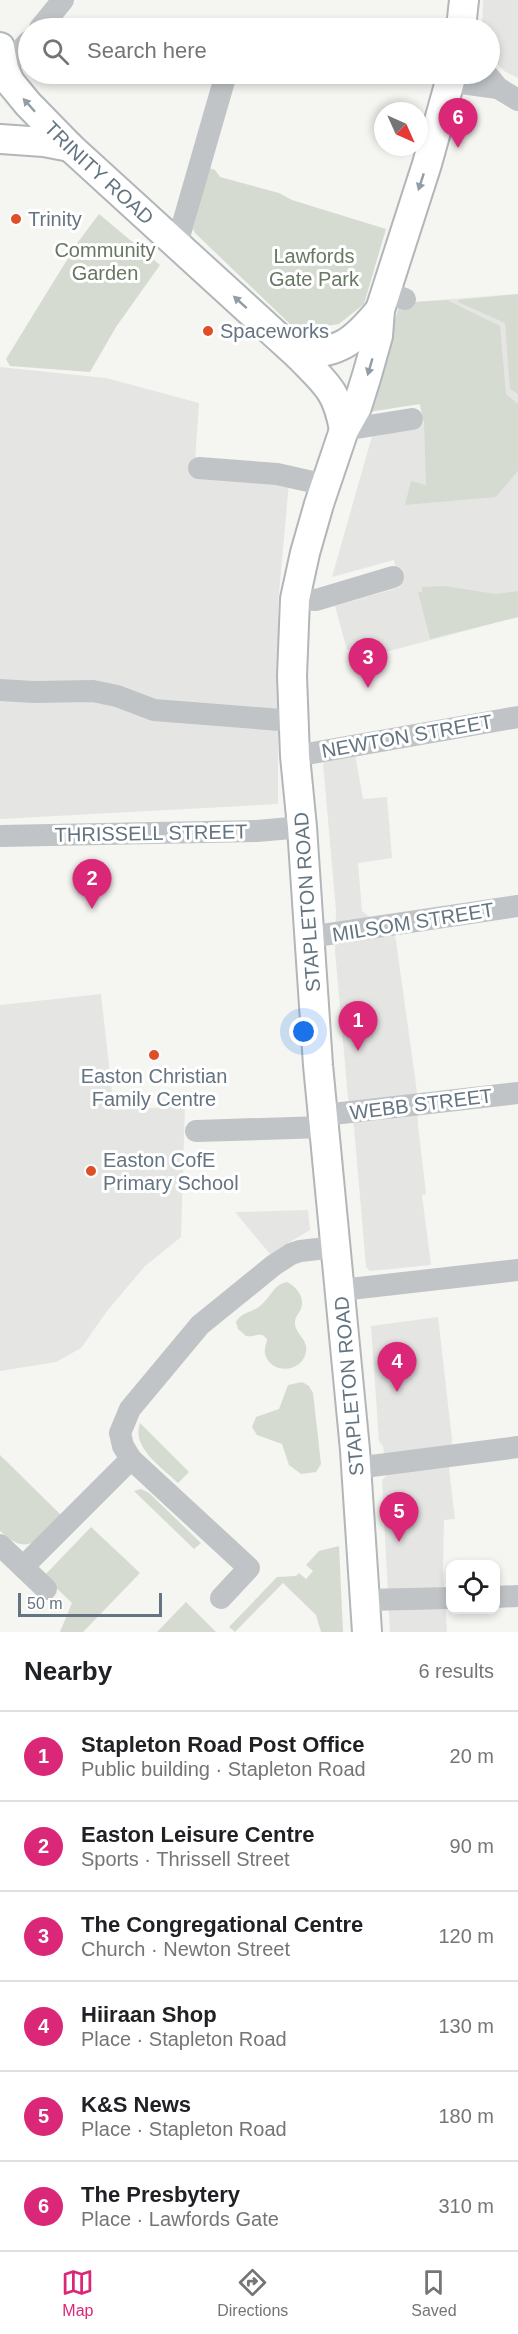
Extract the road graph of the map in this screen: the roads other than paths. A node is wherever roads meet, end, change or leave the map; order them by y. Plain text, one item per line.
1 (63, 0) edge
2 (464, 0) edge
3 (48, 18) edge
4 (462, 18) edge
5 (18, 48) edge
6 (2, 58) edge
7 (223, 84) edge
8 (449, 84) edge
9 (496, 84) edge
10 (518, 100) edge
11 (0, 140) edge
12 (70, 147) junction
13 (177, 244) junction
14 (390, 300) junction
15 (299, 356) junction
16 (412, 419) dead end
17 (344, 430) junction
18 (199, 468) dead end
19 (326, 485) junction
20 (393, 578) dead end
21 (295, 599) junction
22 (0, 690) edge
23 (518, 717) edge
24 (294, 721) junction
25 (295, 756) junction
26 (302, 827) junction
27 (0, 836) edge
28 (518, 906) edge
29 (309, 937) junction
30 (518, 1093) edge
31 (324, 1121) junction
32 (196, 1131) dead end
33 (335, 1247) junction
34 (518, 1270) edge
35 (341, 1290) junction
36 (518, 1447) edge
37 (131, 1459) junction
38 (356, 1468) junction
39 (0, 1545) edge
40 (23, 1567) junction
41 (46, 1589) dead end
42 (518, 1596) edge
43 (500, 1597) edge
44 (221, 1598) dead end
45 (366, 1600) junction
46 (443, 1604) edge
47 (367, 1632) edge

1 - 3 street
2 - 4 main road
5 - 6 street
12 -> 6 main road, TRINITY ROAD
7 - 13 street
8 -> 14 main road
9 - 10 street
11 - 12 main road
12 - 13 main road, TRINITY ROAD
15 -> 13 main road, TRINITY ROAD
14 - 15 main road
14 -> 17 main road, STAPLETON ROAD
15 - 17 main road, TRINITY ROAD
16 - 17 street
17 - 19 main road, STAPLETON ROAD
18 - 19 street
19 - 21 main road, STAPLETON ROAD
20 - 21 street
21 - 24 main road, STAPLETON ROAD
22 - 24 street
23 - 25 street, NEWTON STREET
24 - 25 main road, STAPLETON ROAD
25 - 26 main road, STAPLETON ROAD
26 - 27 street, THRISSELL STREET
26 - 29 main road, STAPLETON ROAD
28 - 29 street, MILSOM STREET
29 - 31 main road, STAPLETON ROAD
30 - 31 street, WEBB STREET
31 - 32 street, WEBB STREET
31 - 33 main road, STAPLETON ROAD
33 - 35 main road, STAPLETON ROAD
33 - 37 street
34 - 35 street
35 - 38 main road, STAPLETON ROAD
36 - 38 street
37 - 40 street
37 - 44 street
38 - 45 main road, STAPLETON ROAD
39 - 40 street
40 - 41 street
42 - 43 street
45 - 46 street
45 - 47 main road, STAPLETON ROAD

